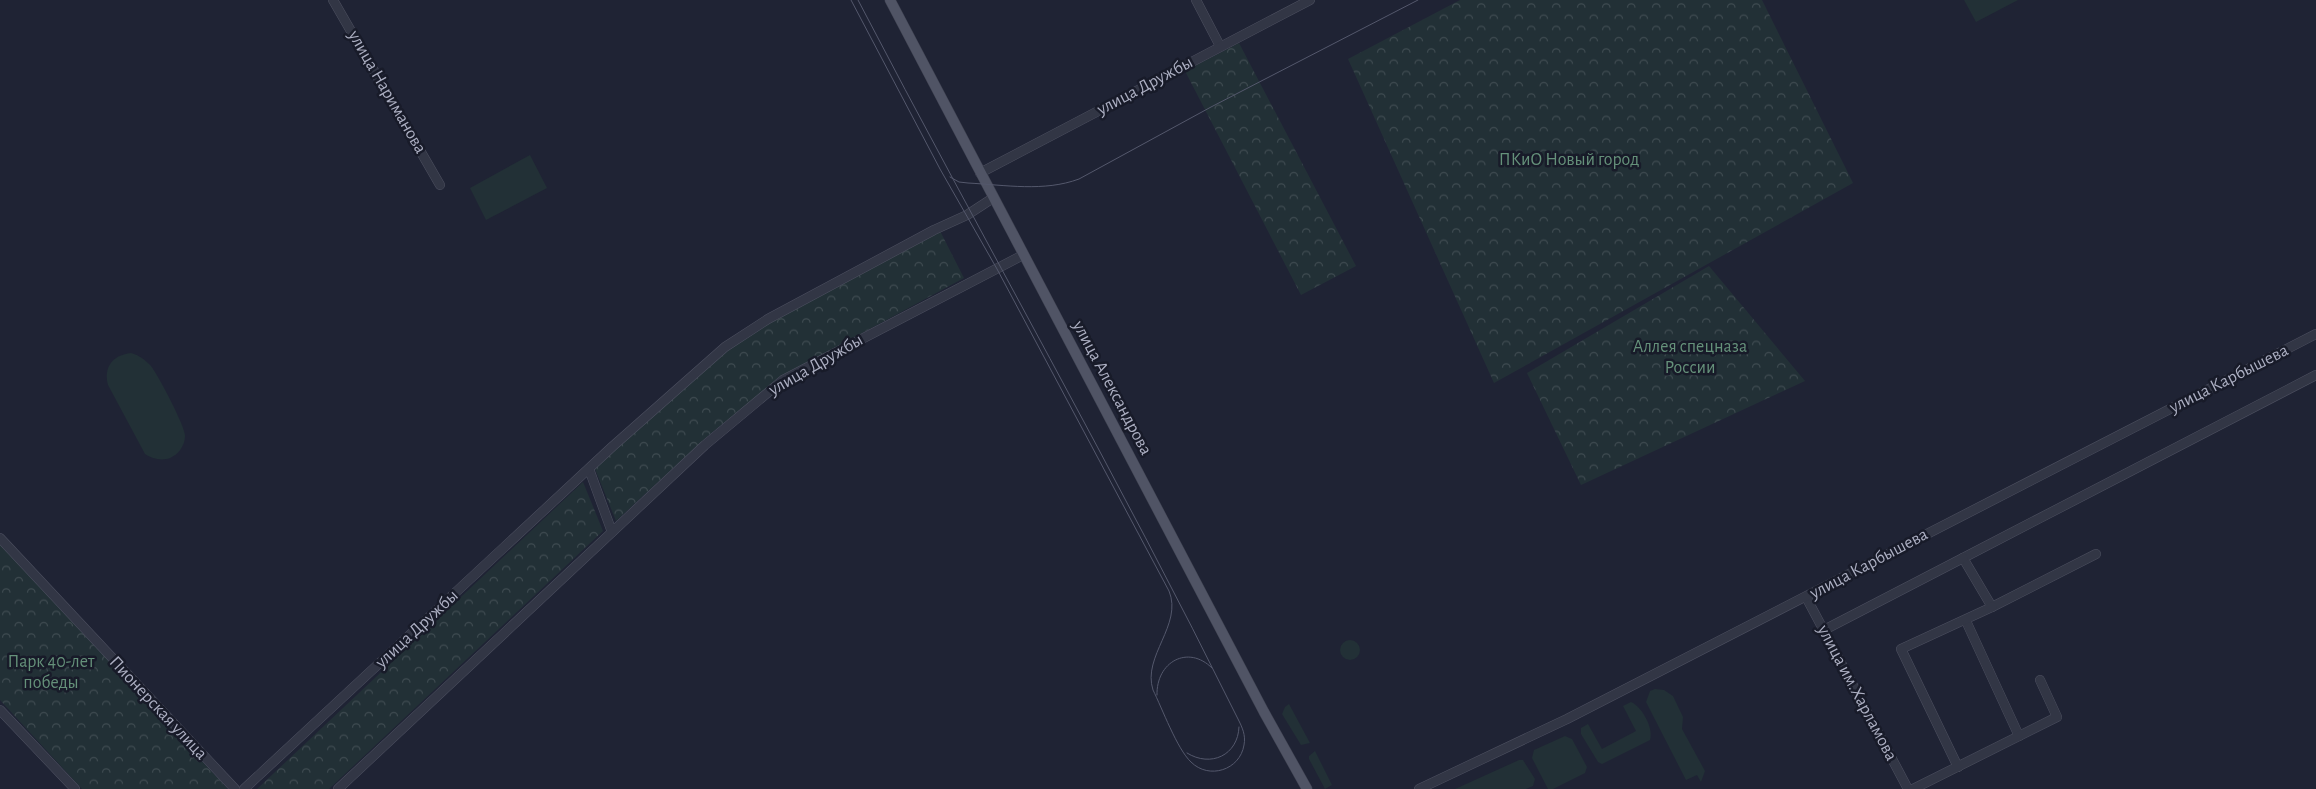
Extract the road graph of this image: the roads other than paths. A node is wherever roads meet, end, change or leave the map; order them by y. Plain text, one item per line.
1 (333, 0) edge
2 (890, 0) edge
3 (1196, 0) edge
4 (1310, 0) edge
5 (1220, 46) junction
6 (980, 173) junction
7 (440, 185) dead end
8 (993, 198) junction
9 (1023, 254) junction
10 (2316, 334) edge
11 (2316, 375) edge
12 (589, 469) junction
13 (612, 532) junction
14 (0, 538) edge
15 (2096, 554) dead end
16 (1963, 558) junction
17 (1806, 597) junction
18 (1992, 607) junction
19 (1966, 620) junction
20 (1824, 630) junction
21 (2040, 680) dead end
22 (0, 710) edge
23 (2019, 736) junction
24 (1958, 767) junction
25 (75, 789) edge
26 (235, 789) edge
27 (244, 789) edge
28 (338, 789) edge
29 (1307, 789) edge
30 (1419, 789) edge
31 (1908, 789) edge
32 (1913, 789) edge

1 - 7 street, улица Нариманова
2 - 6 main road, улица Александрова
3 - 5 street
4 - 5 street, улица Дружбы
5 - 6 street, улица Дружбы
6 - 8 main road, улица Александрова
8 - 9 main road, улица Александрова
8 - 12 street, улица Дружбы
9 - 13 street, улица Дружбы
9 - 29 main road, улица Александрова
10 - 17 street, улица Карбышева
11 - 16 street
12 - 13 street
12 - 27 street, улица Дружбы
13 - 28 street, улица Дружбы
14 - 26 street, Пионерская улица
15 - 18 street
16 - 18 street
16 - 20 street
17 - 20 street, улица им.Харламова
17 - 30 street, улица Карбышева
18 - 19 street
19 - 23 street
19 - 24 street
20 - 31 street, улица им.Харламова
21 - 23 street
22 - 25 street
23 - 24 street
24 - 32 street

